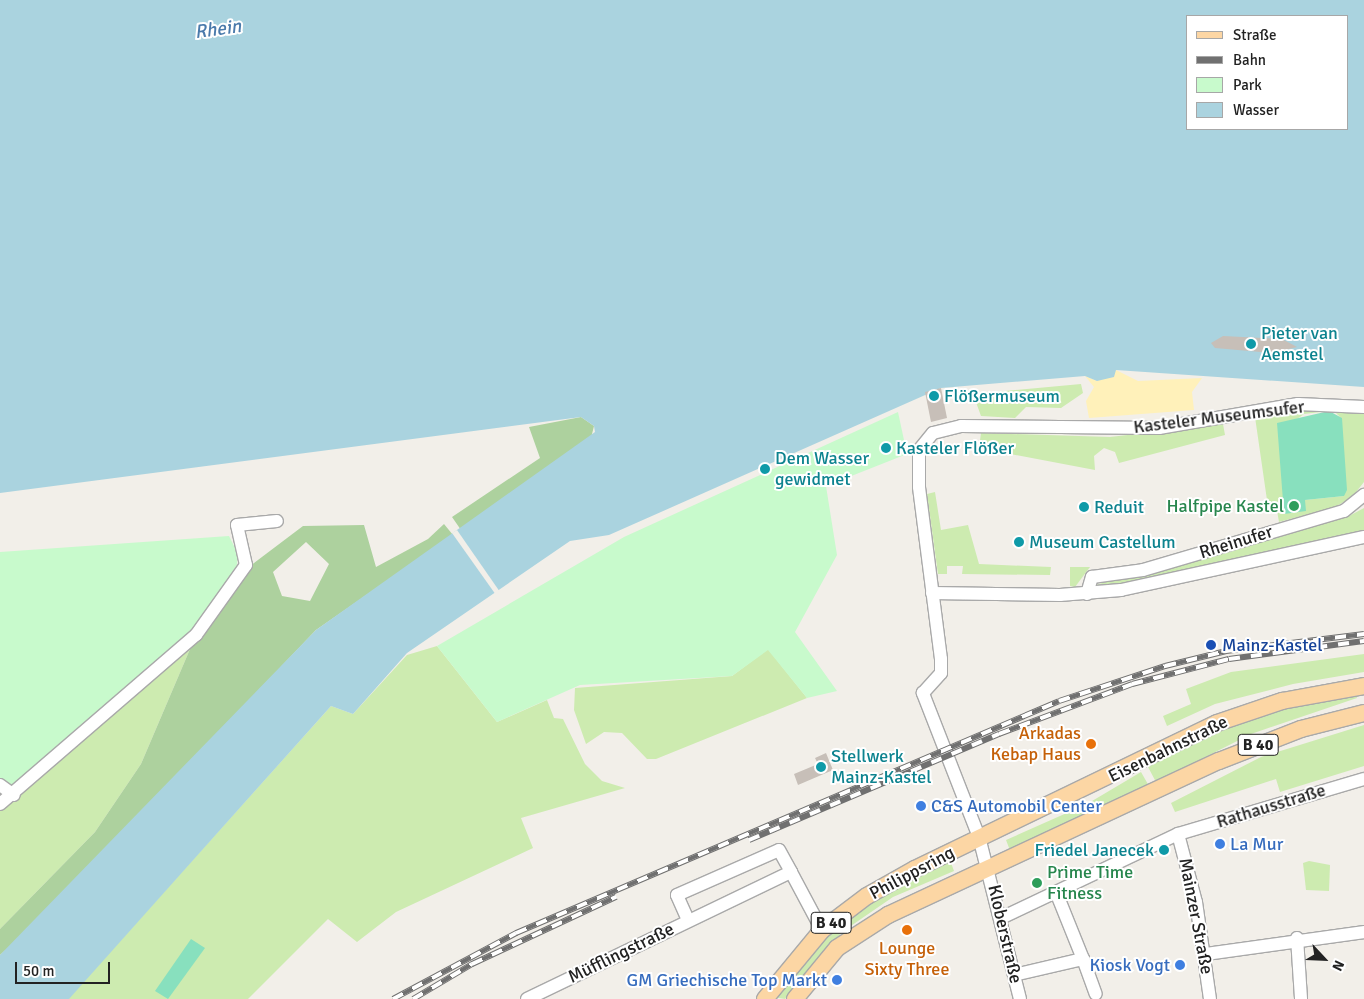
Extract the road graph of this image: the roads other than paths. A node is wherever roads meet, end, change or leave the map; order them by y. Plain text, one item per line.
1 (1364, 407) edge
2 (1364, 495) edge
3 (277, 520) dead end
4 (1364, 537) edge
5 (932, 593) junction
6 (1087, 594) junction
7 (1364, 686) edge
8 (1364, 712) edge
9 (1364, 779) edge
10 (0, 785) edge
11 (14, 795) junction
12 (0, 804) edge
13 (1178, 834) junction
14 (980, 837) junction
15 (989, 870) junction
16 (791, 872) junction
17 (1056, 892) junction
18 (1001, 918) junction
19 (688, 920) junction
20 (822, 930) junction
21 (1364, 932) edge
22 (1297, 938) junction
23 (1206, 954) junction
24 (1083, 959) junction
25 (1014, 975) junction
26 (1096, 994) dead end
27 (527, 999) edge
28 (765, 999) edge
29 (794, 999) edge
30 (1020, 999) edge
31 (1210, 999) edge
32 (1301, 999) edge

1 - 5 street, Kasteler Museumsufer
2 - 6 street, Rheinufer
3 - 11 street
4 - 6 street, Rheinufer
5 - 6 street, Rheinufer
5 - 14 street
7 - 14 main road, Eisenbahnstraße / B 40
8 - 15 main road, Eisenbahnstraße / B 40
9 - 13 street, Rathausstraße
10 - 11 street
11 - 12 street
13 - 17 street, Rathausstraße
13 - 23 street, Mainzer Straße
14 - 15 street, Kloberstraße
14 - 20 main road, Philippsring / B 40
15 - 18 street, Kloberstraße
15 - 29 main road, Philippsring / B 40
16 - 19 street, Müfflingstraße
16 - 19 street, Müfflingstraße
16 - 20 street, Müfflingstraße
17 - 18 street, Rathausstraße
17 - 24 street
18 - 25 street, Kloberstraße
19 - 27 street, Müfflingstraße
20 - 28 main road, Philippsring / B 40
21 - 22 street
22 - 23 street
22 - 32 street
23 - 31 street, Mainzer Straße
24 - 25 street
24 - 26 street
25 - 30 street, Kloberstraße

